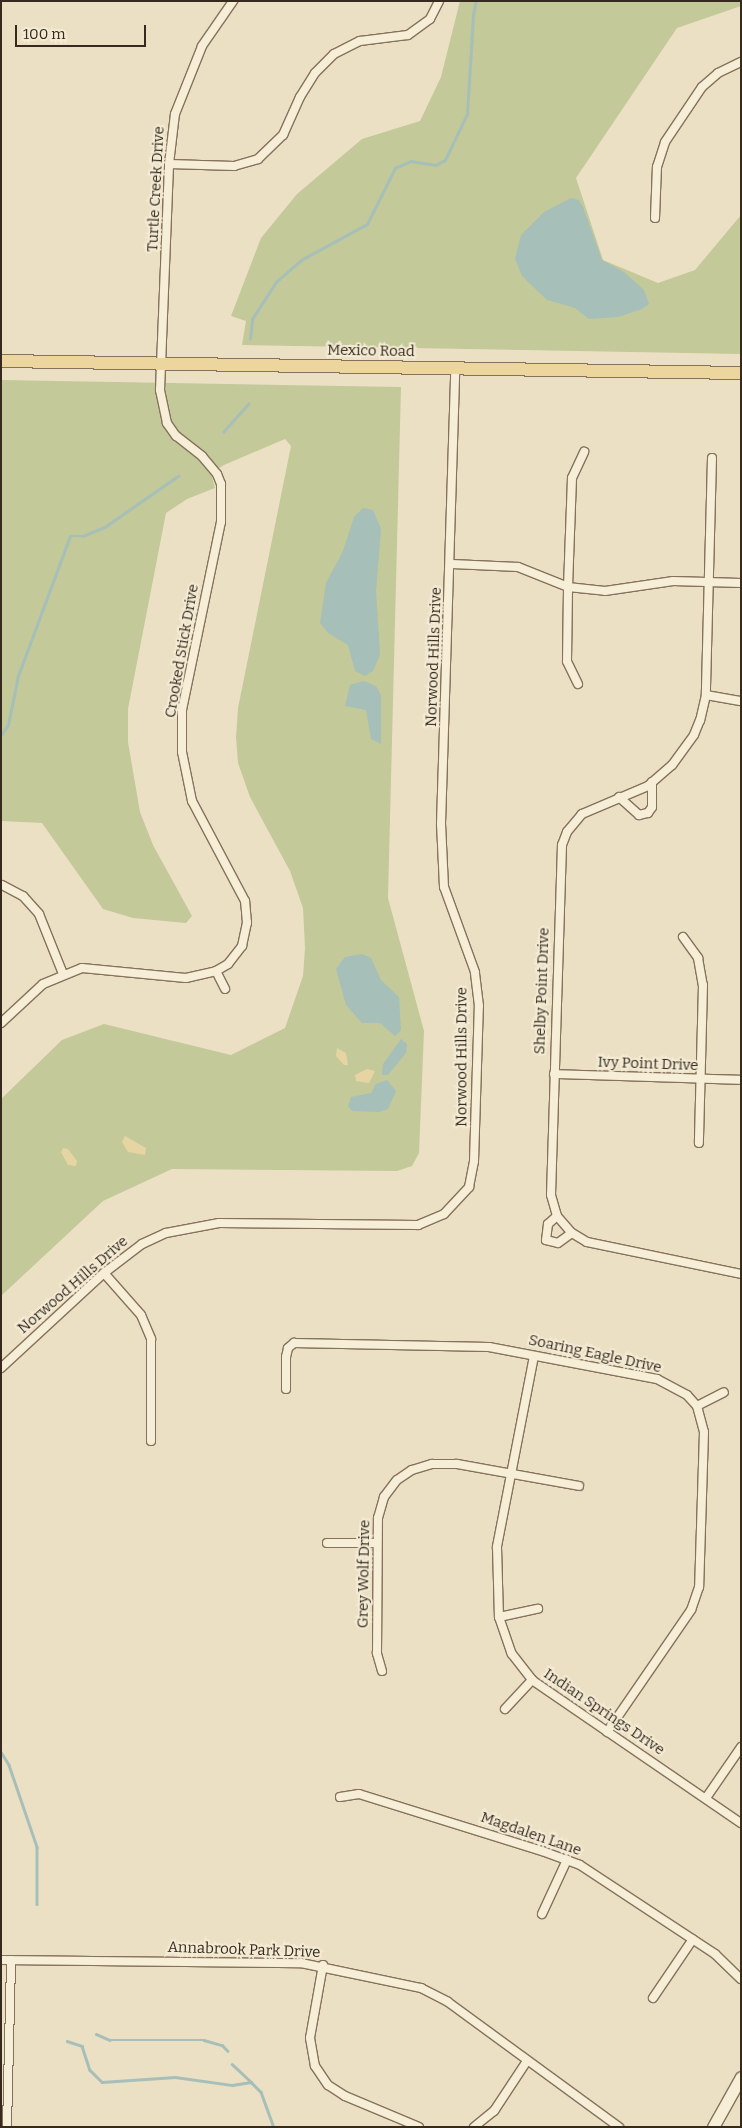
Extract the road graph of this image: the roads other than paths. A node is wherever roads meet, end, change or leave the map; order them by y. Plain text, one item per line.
1 (233, 1) edge
2 (439, 1) edge
3 (740, 63) edge
4 (170, 164) junction
5 (655, 218) dead end
6 (1, 361) edge
7 (161, 364) junction
8 (455, 369) junction
9 (741, 373) edge
10 (584, 452) dead end
11 (712, 458) dead end
12 (452, 564) junction
13 (709, 583) junction
14 (741, 583) edge
15 (568, 588) junction
16 (578, 684) dead end
17 (706, 695) junction
18 (741, 700) edge
19 (652, 782) junction
20 (619, 797) junction
21 (2, 885) edge
22 (683, 937) dead end
23 (216, 971) junction
24 (63, 974) junction
25 (225, 989) dead end
26 (1, 1023) edge
27 (554, 1074) junction
28 (699, 1080) junction
29 (741, 1080) edge
30 (699, 1143) dead end
31 (557, 1216) junction
32 (572, 1233) junction
33 (104, 1273) junction
34 (741, 1274) edge
35 (534, 1356) junction
36 (1, 1368) edge
37 (286, 1389) dead end
38 (724, 1392) dead end
39 (697, 1406) junction
40 (151, 1441) dead end
41 (511, 1473) junction
42 (579, 1486) dead end
43 (327, 1543) dead end
44 (377, 1543) junction
45 (538, 1609) dead end
46 (499, 1617) junction
47 (382, 1671) dead end
48 (532, 1680) junction
49 (505, 1709) dead end
50 (607, 1732) junction
51 (741, 1747) edge
52 (340, 1797) dead end
53 (706, 1798) junction
54 (741, 1822) edge
55 (567, 1860) junction
56 (542, 1914) dead end
57 (693, 1939) junction
58 (1, 1960) edge
59 (11, 1960) junction
60 (323, 1966) junction
61 (741, 1978) edge
62 (653, 1998) dead end
63 (527, 2061) junction
64 (741, 2077) edge
65 (6, 2127) edge
66 (419, 2127) edge
67 (474, 2127) edge
68 (619, 2127) edge
69 (713, 2127) edge

1 - 4 street, Turtle Creek Drive
2 - 4 street
3 - 5 street
4 - 7 street, Turtle Creek Drive
6 - 7 main road, Mexico Road
7 - 8 main road, Mexico Road
7 - 23 street, Crooked Stick Drive
8 - 9 main road, Mexico Road
8 - 12 street, Norwood Hills Drive
10 - 15 street
11 - 13 street, Shelby Point Drive
12 - 15 street
12 - 33 street, Norwood Hills Drive
13 - 14 street
13 - 15 street
13 - 17 street, Shelby Point Drive
15 - 16 street
17 - 18 street
17 - 19 street, Shelby Point Drive
19 - 20 street, Shelby Point Drive
19 - 20 street
20 - 27 street, Shelby Point Drive
21 - 24 street
22 - 28 street
23 - 24 street, Crooked Stick Drive
23 - 25 street
24 - 26 street, Crooked Stick Drive
27 - 28 street, Ivy Point Drive
27 - 31 street, Shelby Point Drive
28 - 29 street, Ivy Point Drive
28 - 30 street
31 - 32 street, Shelby Point Drive
31 - 32 street
32 - 34 street, Shelby Point Drive
33 - 36 street, Norwood Hills Drive
33 - 40 street
35 - 37 street, Soaring Eagle Drive
35 - 39 street, Soaring Eagle Drive
35 - 41 street, Indian Springs Drive
38 - 39 street
39 - 50 street
41 - 42 street, Grey Wolf Drive
41 - 44 street, Grey Wolf Drive
41 - 46 street, Indian Springs Drive
43 - 44 street
44 - 47 street, Grey Wolf Drive
45 - 46 street
46 - 48 street, Indian Springs Drive
48 - 49 street
48 - 50 street, Indian Springs Drive
50 - 53 street, Indian Springs Drive
51 - 53 street
52 - 55 street, Magdalen Lane
53 - 54 street, Indian Springs Drive
55 - 56 street
55 - 57 street, Magdalen Lane
57 - 61 street, Magdalen Lane
57 - 62 street
58 - 59 street, Annabrook Park Drive
59 - 60 street, Annabrook Park Drive
59 - 65 street
60 - 63 street, Annabrook Park Drive
60 - 66 street
63 - 67 street
63 - 68 street, Annabrook Park Drive
64 - 69 main road

